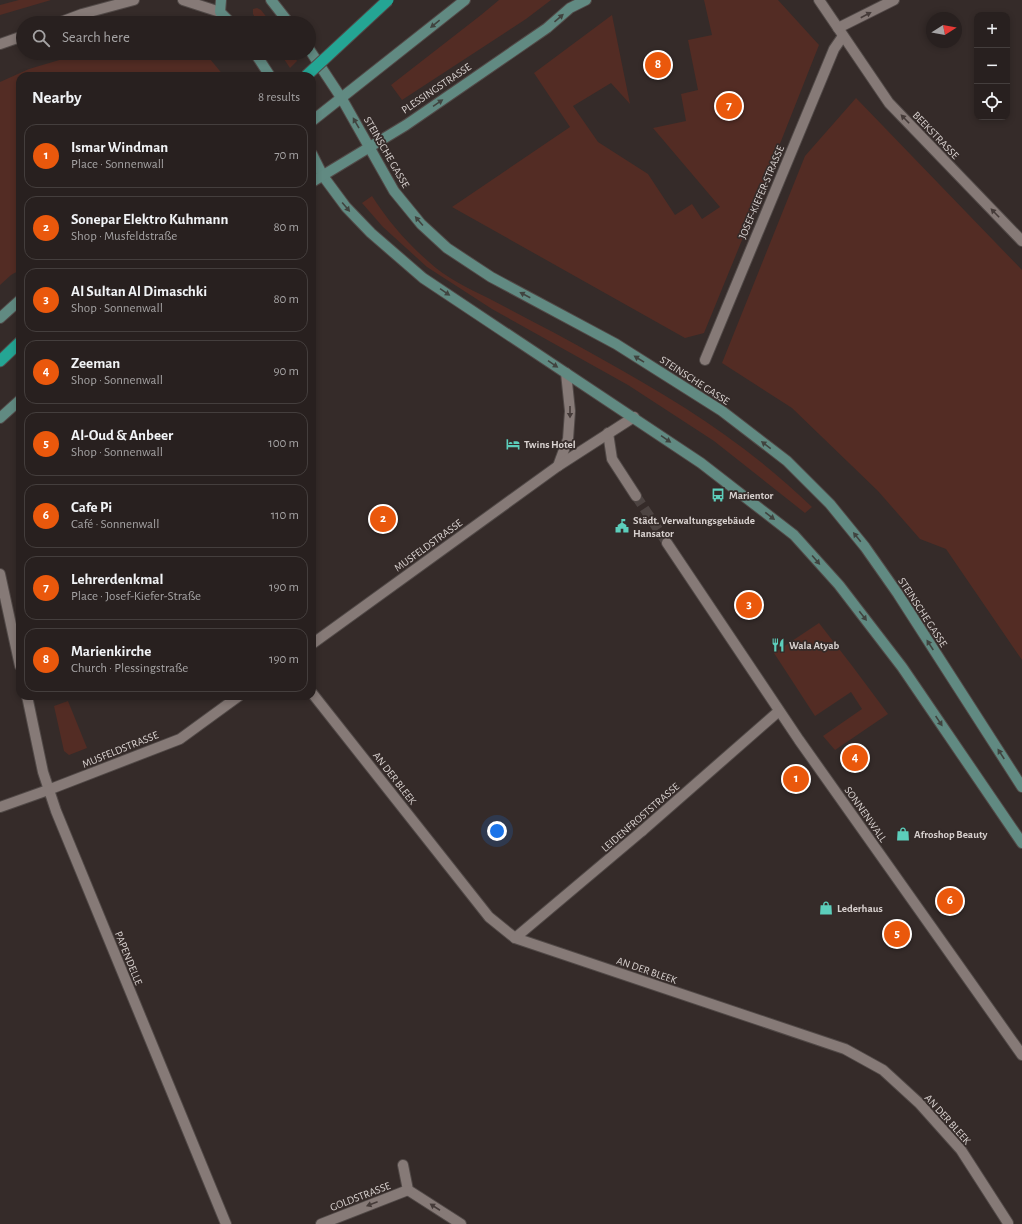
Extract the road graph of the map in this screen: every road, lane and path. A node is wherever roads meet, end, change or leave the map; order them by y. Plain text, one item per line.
1 (134, 0) edge
2 (183, 0) edge
3 (222, 0) edge
4 (271, 0) edge
5 (388, 0) edge
6 (466, 0) edge
7 (586, 0) edge
8 (819, 0) edge
9 (894, 0) edge
10 (573, 4) edge
11 (220, 12) junction
12 (77, 16) edge
13 (224, 16) edge
14 (284, 16) edge
15 (841, 32) junction
16 (16, 38) edge
17 (0, 44) edge
18 (260, 60) edge
19 (316, 60) edge
20 (267, 72) edge
21 (310, 72) edge
22 (342, 99) junction
23 (316, 119) edge
24 (370, 148) junction
25 (316, 162) edge
26 (323, 176) junction
27 (316, 180) edge
28 (1022, 241) edge
29 (16, 304) edge
30 (0, 318) edge
31 (16, 346) edge
32 (705, 360) dead end
33 (0, 361) edge
34 (566, 373) junction
35 (16, 404) edge
36 (634, 417) junction
37 (0, 418) edge
38 (608, 433) junction
39 (558, 466) junction
40 (636, 496) tunnel mouth
41 (666, 543) tunnel mouth
42 (0, 574) edge
43 (316, 641) edge
44 (16, 648) edge
45 (316, 698) edge
46 (27, 700) edge
47 (234, 700) edge
48 (779, 711) junction
49 (1022, 787) edge
50 (48, 790) junction
51 (0, 807) edge
52 (1022, 843) edge
53 (515, 938) junction
54 (1022, 1055) edge
55 (403, 1165) dead end
56 (408, 1190) junction
57 (1008, 1223) dead end
58 (226, 1224) edge
59 (321, 1224) edge
60 (461, 1224) edge

1 - 12 street
2 - 11 street
3 - 11 main road
4 - 14 main road
5 - 21 highway, bridge
6 -> 22 main road
7 - 10 main road, PLESSINGSTRASSE
8 - 15 street
15 -> 9 street
24 -> 10 main road, PLESSINGSTRASSE
11 - 13 main road
28 -> 15 street, BEEKSTRASSE
15 - 32 street, JOSEF-KIEFER-STRASSE
16 - 17 street
18 - 20 main road
19 - 22 main road, STEINSCHE GASSE
22 - 23 main road
24 -> 22 main road, STEINSCHE GASSE
24 - 26 main road, PLESSINGSTRASSE
49 -> 24 main road, STEINSCHE GASSE
25 - 26 main road
26 - 27 main road, PLESSINGSTRASSE
26 -> 34 main road
29 - 30 main road
31 - 33 highway
34 - 36 main road
34 -> 39 street
35 - 37 main road
36 - 38 street, MUSFELDSTRASSE
36 -> 52 main road
38 - 39 street, MUSFELDSTRASSE
38 - 40 street
39 - 43 street, MUSFELDSTRASSE
41 - 48 street, SONNENWALL
42 - 44 street
45 - 53 street, AN DER BLEEK
46 - 50 street, PAPENDELLE
47 - 50 street, MUSFELDSTRASSE
48 - 53 street, LEIDENFROSTSTRASSE
48 - 54 street, SONNENWALL
50 - 51 street, MUSFELDSTRASSE
50 - 58 street, PAPENDELLE
53 - 57 street, AN DER BLEEK
55 - 56 street, GOLDSTRASSE
56 -> 59 street, GOLDSTRASSE
60 -> 56 street, GOLDSTRASSE

